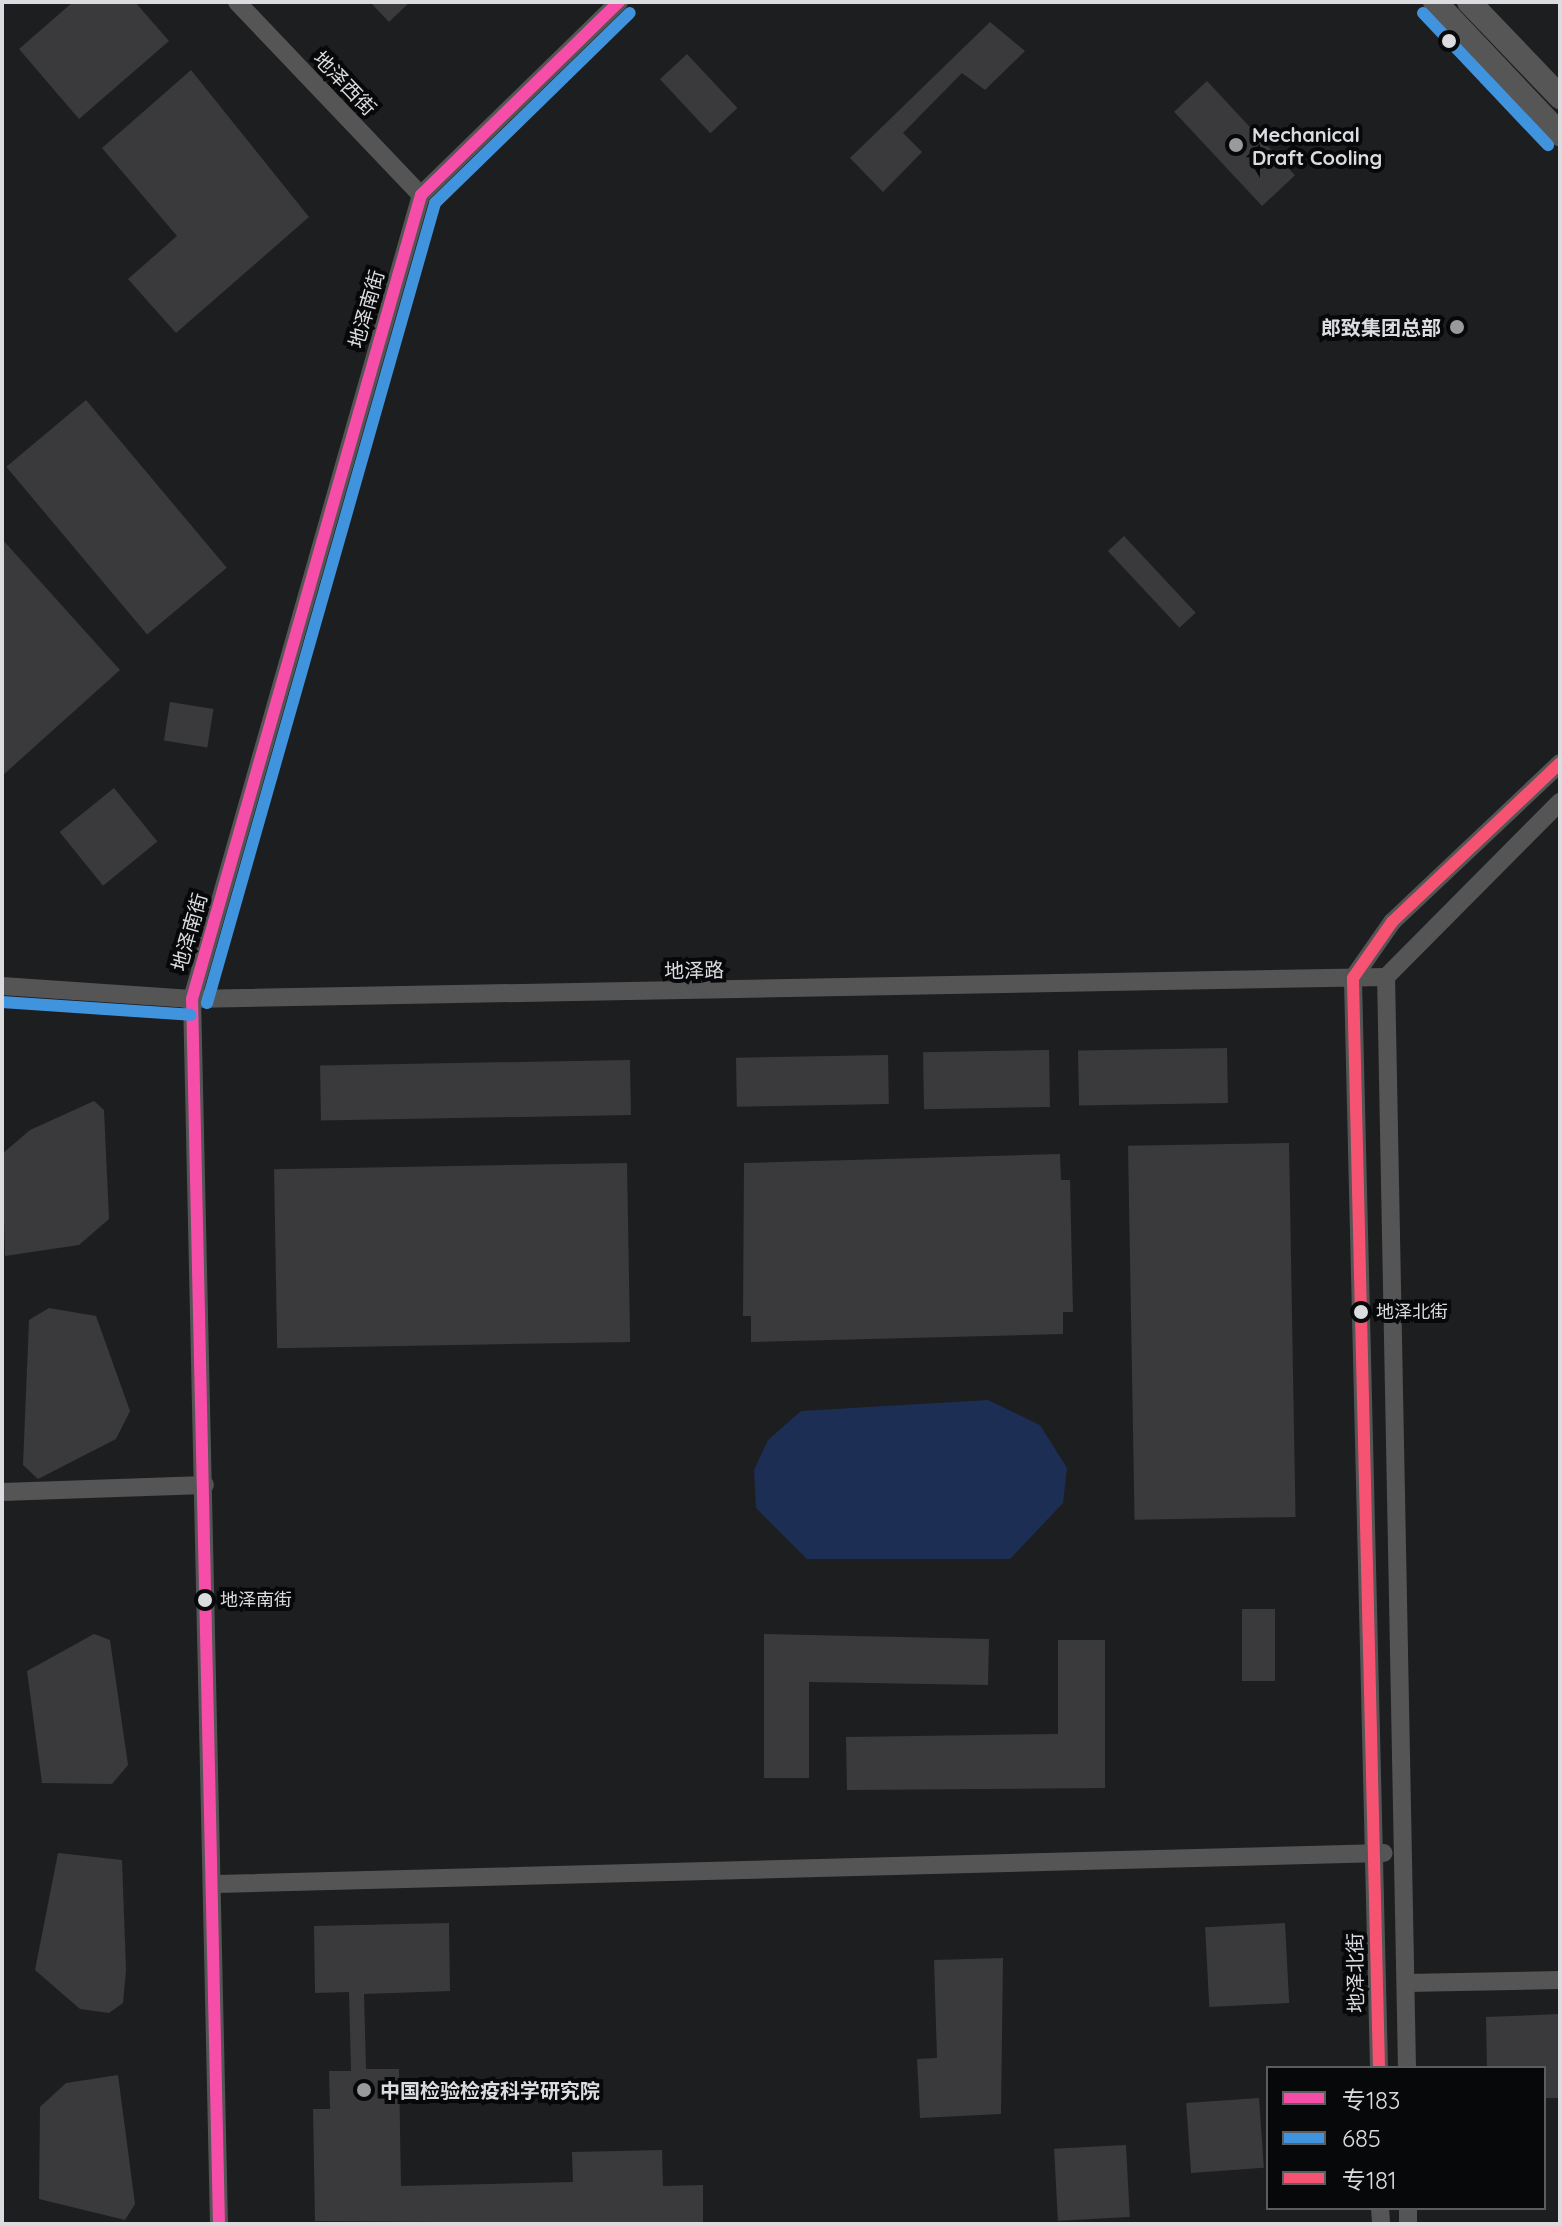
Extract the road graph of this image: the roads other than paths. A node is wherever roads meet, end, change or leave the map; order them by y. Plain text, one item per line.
1 (237, 2) edge
2 (619, 2) edge
3 (1435, 2) edge
4 (1469, 2) edge
5 (1560, 97) edge
6 (1560, 134) edge
7 (421, 195) junction
8 (1560, 763) edge
9 (1560, 802) edge
10 (1386, 977) junction
11 (1353, 978) junction
12 (2, 986) edge
13 (192, 999) junction
14 (205, 1485) junction
15 (2, 1492) edge
16 (1402, 1852) junction
17 (1375, 1853) junction
18 (217, 1884) junction
19 (1560, 1980) edge
20 (1406, 1983) junction
21 (1379, 2066) edge
22 (1407, 2066) edge
23 (219, 2224) edge

1 - 7 street, 地泽西街
2 - 7 street, 地泽南街
3 - 6 main road
4 - 5 main road
7 - 13 street, 地泽南街
8 - 11 street
9 - 10 street
10 - 11 street, 地泽路
10 - 16 street
11 - 13 street, 地泽路
11 - 17 street, 地泽北街
12 - 13 street, 地泽路
13 - 14 street, 地泽南街
14 - 15 street
14 - 18 street, 地泽南街
16 - 17 street
16 - 20 street
17 - 18 street
17 - 21 street, 地泽北街
18 - 23 street, 地泽南街
19 - 20 street
20 - 22 street

